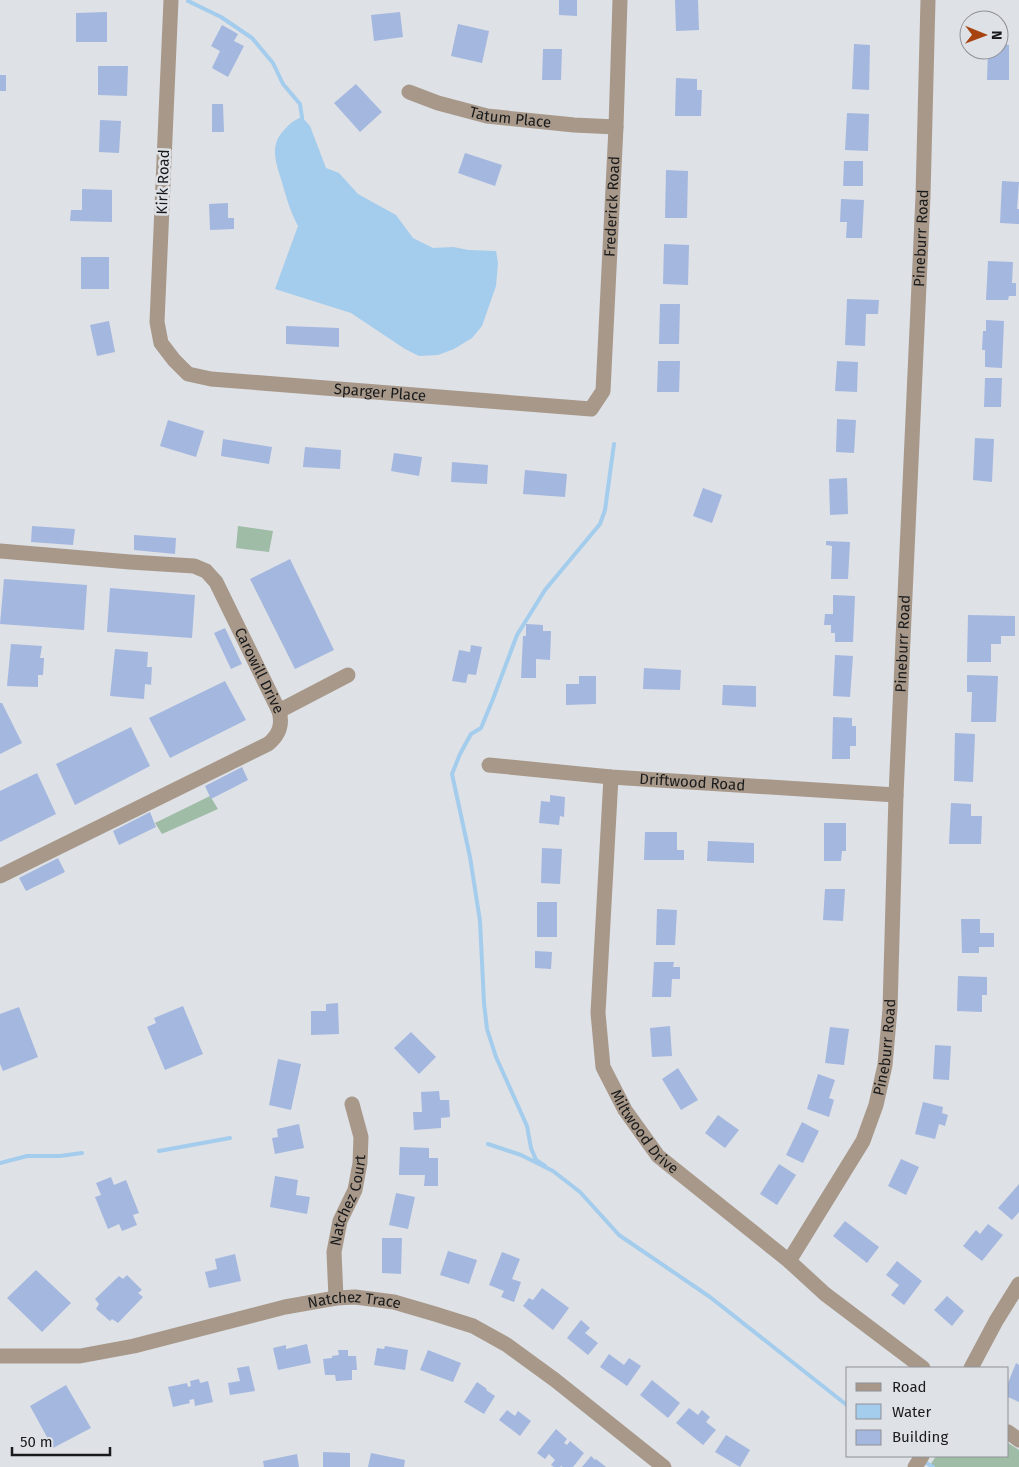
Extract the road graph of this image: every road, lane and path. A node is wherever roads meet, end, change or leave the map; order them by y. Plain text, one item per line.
1 (171, 0) edge
2 (620, 0) edge
3 (928, 0) edge
4 (409, 92) dead end
5 (616, 127) junction
6 (174, 360) joint
7 (591, 409) joint
8 (0, 551) edge
9 (348, 675) dead end
10 (279, 711) junction
11 (489, 765) dead end
12 (611, 777) junction
13 (896, 795) junction
14 (0, 876) edge
15 (352, 1104) dead end
16 (788, 1261) junction
17 (1019, 1284) edge
18 (336, 1298) junction
19 (0, 1356) edge
20 (922, 1367) edge
21 (972, 1367) edge
22 (664, 1467) edge

1 - 6 street, Kirk Road
2 - 5 street, Frederick Road
3 - 13 street, Pineburr Road
4 - 5 street, Tatum Place
5 - 7 street, Frederick Road
6 - 7 street, Sparger Place
8 - 10 street, Carowill Drive
9 - 10 street
10 - 14 street, Carowill Drive
11 - 12 street, Driftwood Road
12 - 13 street, Driftwood Road
12 - 16 street, Miltwood Drive
13 - 16 street, Pineburr Road
15 - 18 street, Natchez Court
16 - 20 street, Miltwood Drive
17 - 21 street
18 - 19 street, Natchez Trace
18 - 22 street, Natchez Trace

